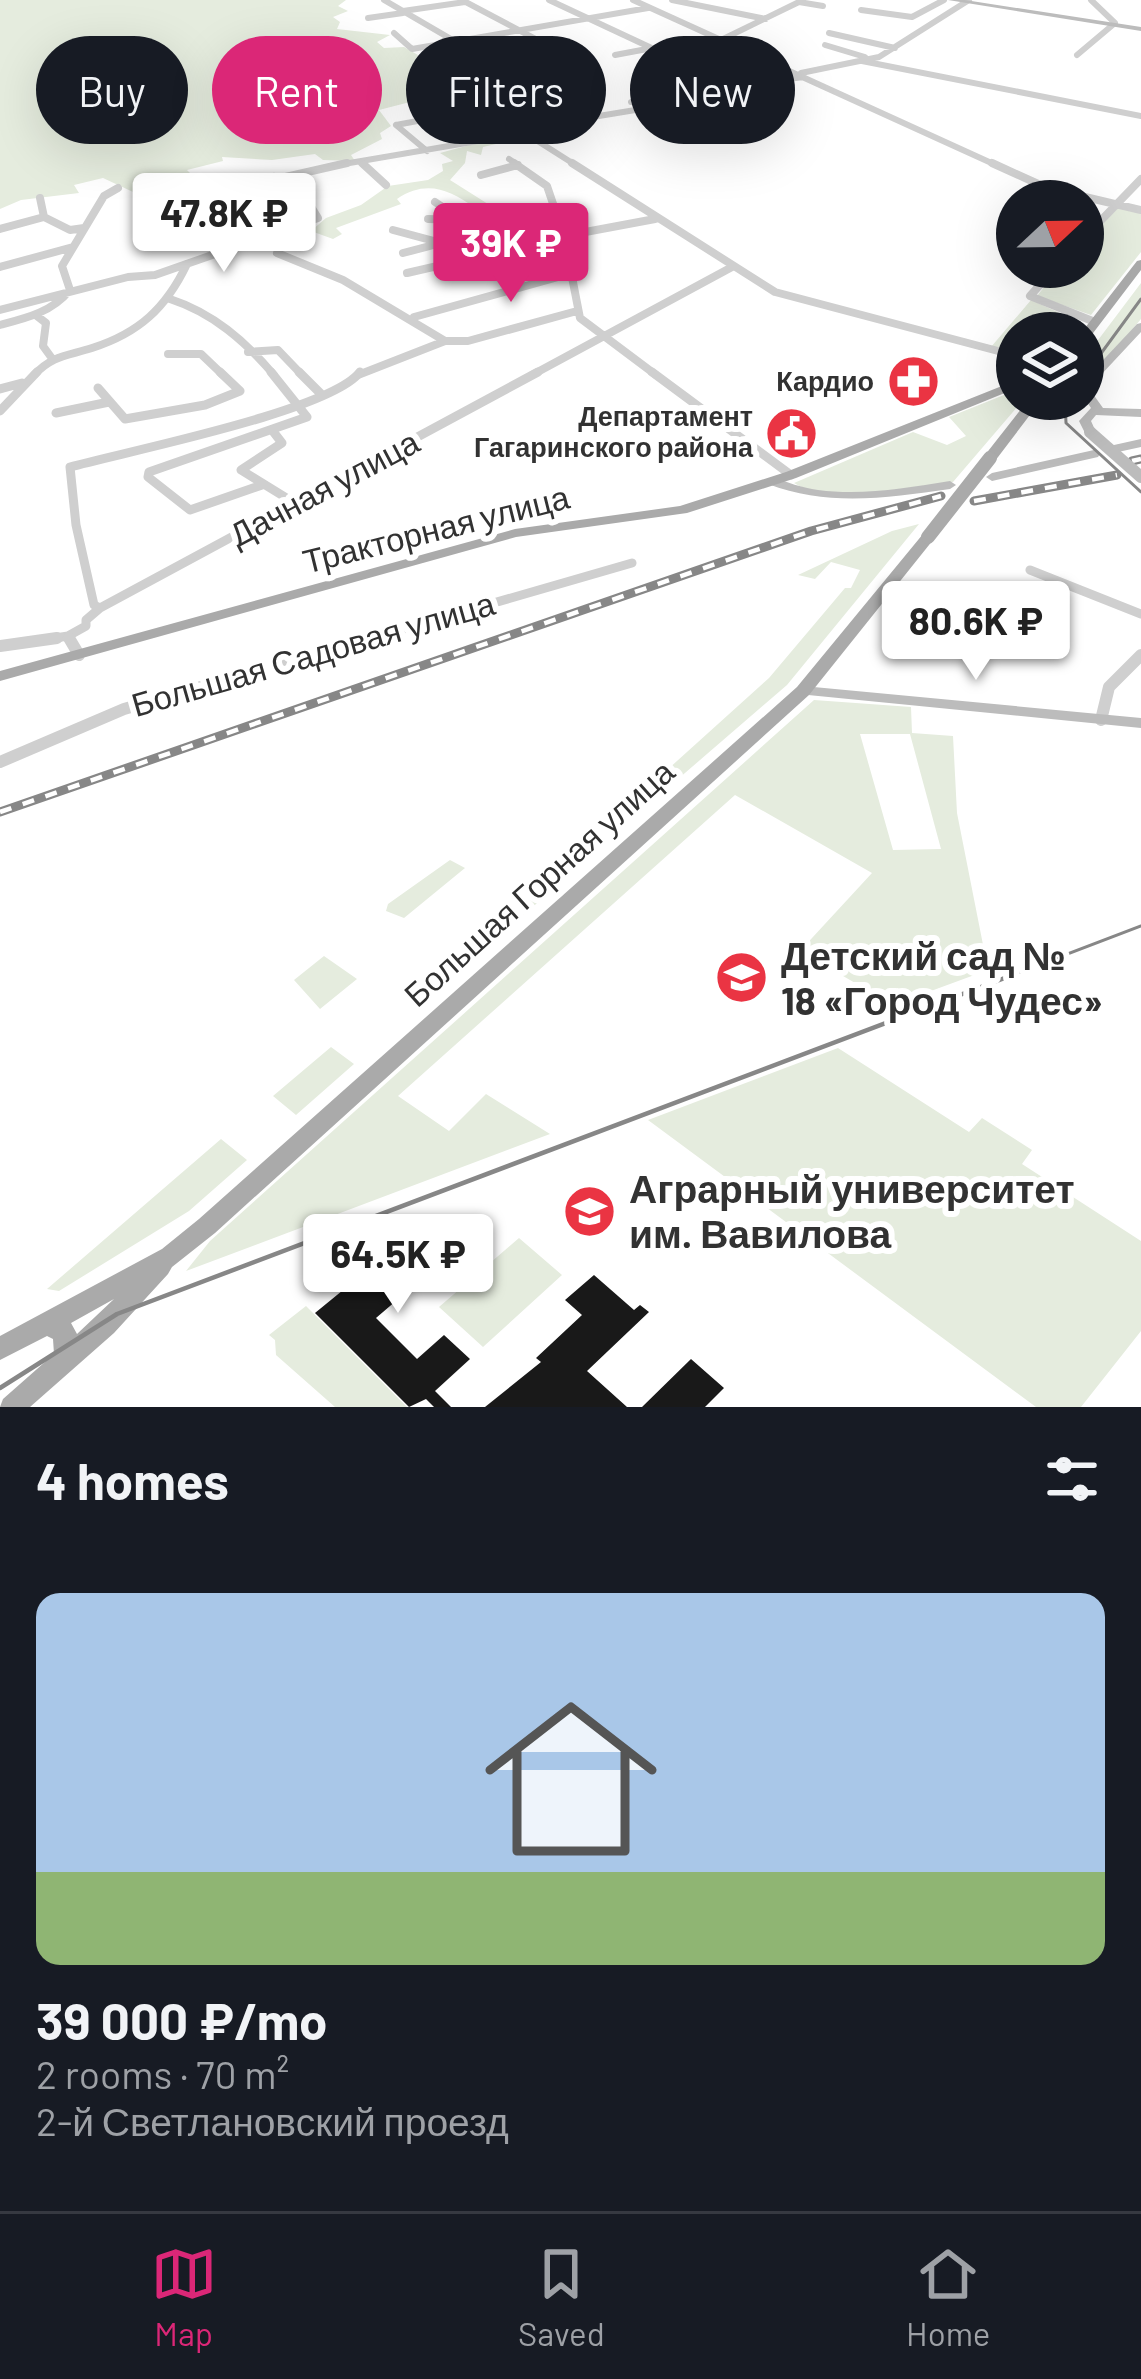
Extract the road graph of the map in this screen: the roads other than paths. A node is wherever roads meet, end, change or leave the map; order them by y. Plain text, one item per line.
1 (385, 0) edge
2 (479, 0) edge
3 (549, 0) edge
4 (633, 0) edge
5 (663, 0) edge
6 (672, 0) edge
7 (790, 0) edge
8 (948, 0) edge
9 (1091, 0) edge
10 (464, 1) edge
11 (802, 1) edge
12 (967, 1) edge
13 (647, 6) junction
14 (824, 6) dead end
15 (861, 10) dead end
16 (403, 12) junction
17 (908, 17) junction
18 (368, 18) dead end
19 (590, 18) junction
20 (766, 19) junction
21 (1113, 24) junction
22 (1141, 29) edge
23 (519, 30) junction
24 (394, 33) dead end
25 (830, 33) dead end
26 (915, 35) junction
27 (448, 36) edge
28 (489, 36) edge
29 (530, 36) edge
30 (712, 36) edge
31 (730, 36) edge
32 (630, 38) edge
33 (406, 44) edge
34 (825, 45) dead end
35 (895, 48) junction
36 (630, 52) edge
37 (615, 55) dead end
38 (1077, 55) dead end
39 (863, 59) junction
40 (795, 72) edge
41 (803, 75) junction
42 (795, 76) edge
43 (1141, 116) edge
44 (419, 144) edge
45 (455, 144) edge
46 (545, 144) edge
47 (427, 151) junction
48 (361, 162) junction
49 (481, 175) dead end
50 (274, 177) junction
51 (1141, 179) edge
52 (386, 184) dead end
53 (118, 188) dead end
54 (40, 198) dead end
55 (434, 202) dead end
56 (1117, 205) junction
57 (1141, 210) edge
58 (3, 215) dead end
59 (44, 218) junction
60 (1104, 218) edge
61 (428, 219) dead end
62 (656, 219) junction
63 (464, 220) junction
64 (13, 224) junction
65 (87, 227) junction
66 (0, 229) edge
67 (393, 230) dead end
68 (479, 232) junction
69 (565, 240) junction
70 (434, 241) junction
71 (249, 244) junction
72 (533, 244) junction
73 (73, 248) junction
74 (277, 253) dead end
75 (403, 253) dead end
76 (1141, 263) edge
77 (187, 264) junction
78 (0, 266) edge
79 (732, 267) junction
80 (407, 273) dead end
81 (569, 274) junction
82 (1037, 288) edge
83 (70, 293) junction
84 (170, 299) junction
85 (0, 310) edge
86 (577, 311) junction
87 (1070, 312) edge
88 (1103, 312) edge
89 (37, 316) junction
90 (414, 316) junction
91 (0, 325) edge
92 (1141, 326) edge
93 (609, 335) junction
94 (445, 341) junction
95 (996, 351) edge
96 (248, 352) junction
97 (168, 355) dead end
98 (50, 358) junction
99 (1104, 365) edge
100 (25, 382) junction
101 (0, 388) edge
102 (98, 388) dead end
103 (996, 394) edge
104 (322, 395) junction
105 (109, 402) junction
106 (205, 405) junction
107 (298, 405) junction
108 (1104, 410) edge
109 (0, 411) edge
110 (56, 413) dead end
111 (1141, 413) edge
112 (1019, 420) edge
113 (1086, 420) edge
114 (224, 424) junction
115 (272, 430) junction
116 (239, 440) junction
117 (1141, 442) edge
118 (1118, 448) dead end
119 (1094, 454) dead end
120 (791, 475) junction
121 (992, 477) dead end
122 (1141, 477) edge
123 (772, 481) junction
124 (262, 485) junction
125 (950, 485) dead end
126 (292, 502) junction
127 (632, 563) dead end
128 (1030, 570) dead end
129 (100, 608) junction
130 (1141, 614) edge
131 (68, 636) junction
132 (0, 646) edge
133 (79, 655) junction
134 (1141, 655) edge
135 (0, 676) edge
136 (803, 691) junction
137 (1101, 719) junction
138 (1141, 723) edge
139 (0, 761) edge
140 (170, 1256) junction
141 (44, 1323) junction
142 (0, 1349) edge
143 (67, 1359) junction
144 (12, 1407) edge

1 - 16 street
2 - 10 street
3 - 19 street
4 - 13 street
5 - 13 street
6 - 20 street
7 - 11 street
8 - 12 street
8 - 17 street
9 - 21 street
10 - 16 street
10 - 23 street
11 - 14 street
11 - 20 street
12 - 21 street
12 - 26 street
13 - 19 street
13 - 30 street
15 - 17 street
16 - 18 street
16 - 27 street
17 - 26 street
19 - 23 street
19 - 32 street
20 - 31 street
21 - 22 street
21 - 38 street
23 - 28 street
23 - 29 street
24 - 33 street
25 - 35 street
26 - 35 street
34 - 39 street
35 - 39 street
36 - 37 street
39 - 41 street
39 - 43 street
40 - 41 street
41 - 42 street
41 - 56 street
44 - 47 street
45 - 47 street
46 - 62 street
47 - 48 street
48 - 50 street
48 - 52 street
49 - 69 street
50 - 71 street
50 - 71 street
51 - 56 street
53 - 65 street
54 - 59 street
55 - 63 street
56 - 57 street
56 - 60 street
58 - 64 street
59 - 64 street
59 - 65 street
61 - 63 street
62 - 69 street
62 - 79 street
63 - 68 street
64 - 66 street
65 - 73 street
67 - 70 street
68 - 70 street
68 - 72 street
69 - 72 street
69 - 81 street
70 - 75 street
71 - 77 street
72 - 80 street
73 - 78 street
73 - 83 street
74 - 90 street
76 - 88 main road
77 - 83 street
77 - 84 street
79 - 93 street, Дачная улица
79 - 95 street
81 - 86 street
81 - 90 street
82 - 87 street
83 - 85 street
83 - 89 street
84 - 96 street
84 - 98 street
86 - 93 street
86 - 94 street
89 - 91 street
89 - 98 street
90 - 94 street
92 - 99 street
93 - 120 street
93 - 126 street, Дачная улица
94 - 104 street
96 - 104 street
96 - 107 street
97 - 106 street
98 - 100 street
100 - 101 street
100 - 109 street
102 - 105 street
103 - 120 main road, Тракторная улица
104 - 107 street
105 - 106 street
105 - 110 street
106 - 114 street
107 - 114 street
107 - 115 street
108 - 111 street
112 - 136 main road, Большая Горная улица, bridge
113 - 122 street, bridge
114 - 116 street
114 - 129 street
115 - 116 street
115 - 124 street
116 - 124 street
117 - 118 street
119 - 121 street
120 - 123 main road, Тракторная улица
123 - 125 street
123 - 133 main road, Тракторная улица
124 - 126 street
126 - 129 street, Дачная улица
127 - 139 street, Большая Садовая улица
128 - 130 street
129 - 131 street, Дачная улица
131 - 132 street
131 - 133 street
133 - 135 main road, Тракторная улица
134 - 137 street
136 - 137 street
136 - 140 main road, Большая Горная улица
137 - 138 street
140 - 141 main road, Большая Горная улица
140 - 143 main road, Большая Горная улица
141 - 142 main road, Большая Горная улица
141 - 143 main road
143 - 144 main road, Большая Горная улица

